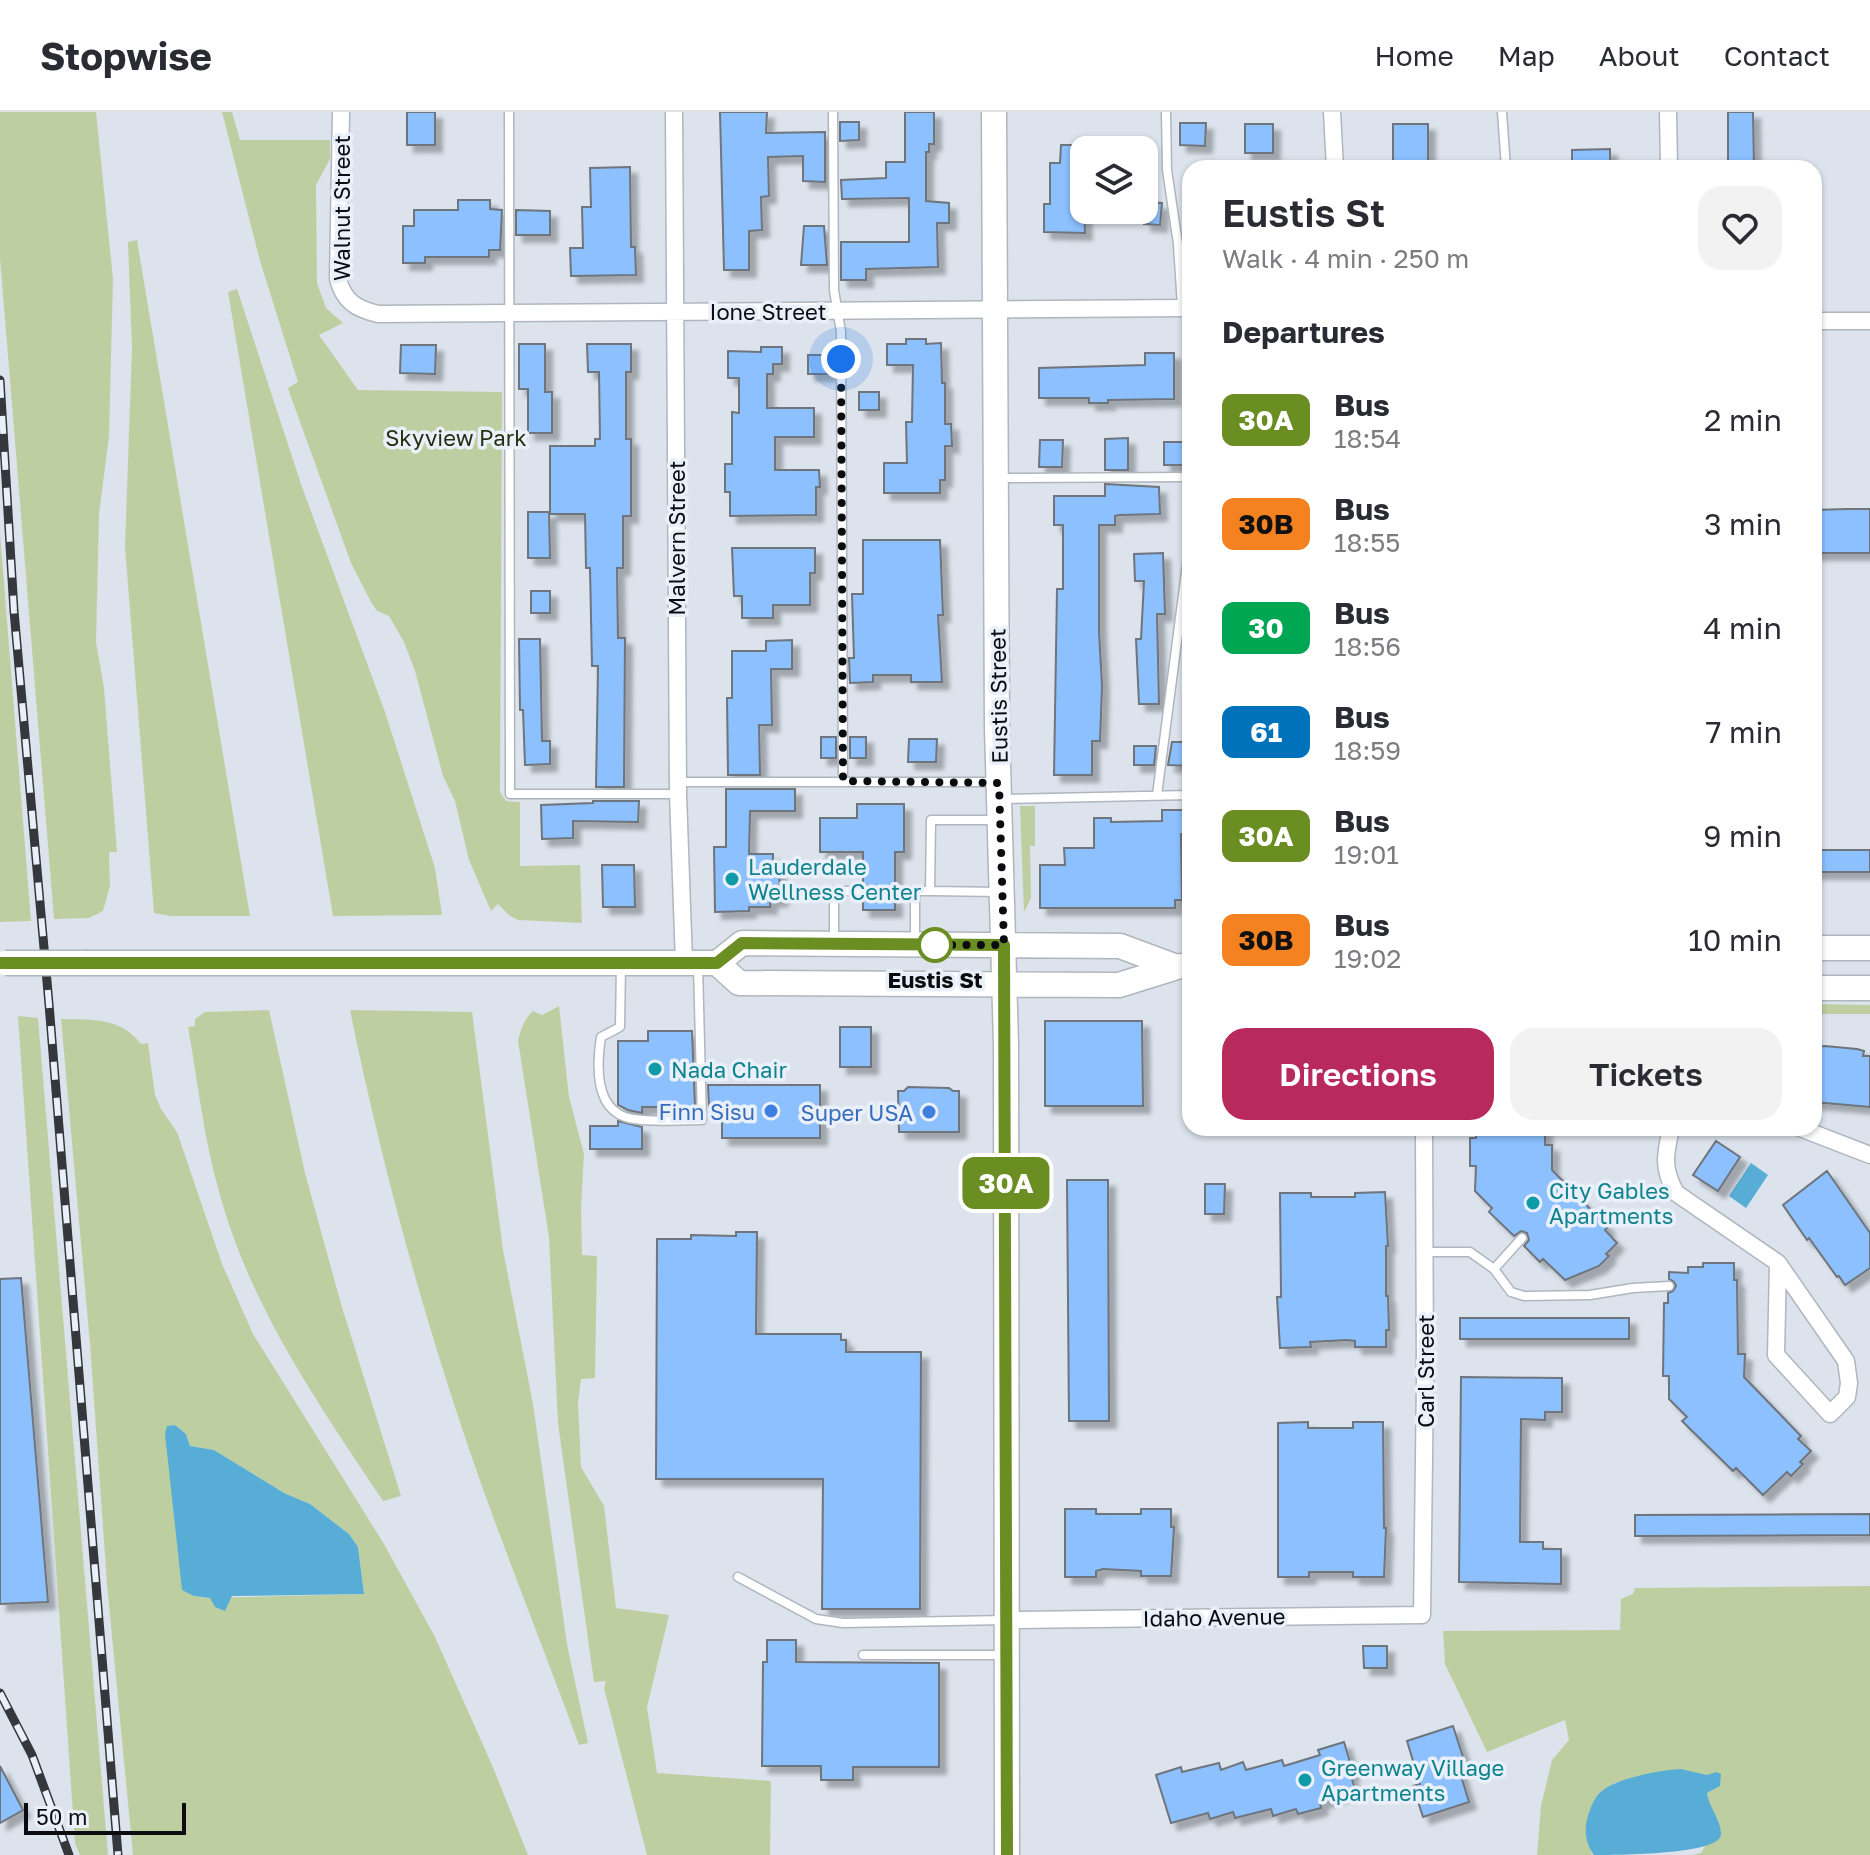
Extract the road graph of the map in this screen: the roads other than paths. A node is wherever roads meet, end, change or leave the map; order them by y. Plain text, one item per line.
1 (341, 112) edge
2 (509, 112) edge
3 (674, 112) edge
4 (833, 112) edge
5 (994, 112) edge
6 (1166, 112) edge
7 (1332, 112) edge
8 (1502, 112) edge
9 (1668, 112) edge
10 (1335, 160) edge
11 (1505, 160) edge
12 (1669, 160) edge
13 (1182, 276) edge
14 (348, 302) joint
15 (1182, 308) edge
16 (995, 309) junction
17 (838, 311) junction
18 (674, 312) junction
19 (510, 314) junction
20 (1822, 321) edge
21 (1870, 321) edge
22 (1182, 477) edge
23 (996, 478) junction
24 (1182, 603) edge
25 (843, 781) junction
26 (678, 788) junction
27 (1157, 795) junction
28 (1182, 795) edge
29 (1000, 801) junction
30 (863, 891) dead end
31 (895, 891) dead end
32 (915, 891) junction
33 (930, 891) junction
34 (1003, 892) junction
35 (834, 944) junction
36 (915, 945) junction
37 (1004, 945) junction
38 (1822, 948) edge
39 (1870, 948) edge
40 (3, 963) edge
41 (621, 963) junction
42 (699, 963) junction
43 (1182, 966) edge
44 (1005, 985) junction
45 (1822, 988) edge
46 (1870, 988) edge
47 (1424, 1136) edge
48 (1669, 1136) edge
49 (1821, 1136) edge
50 (1870, 1155) edge
51 (1522, 1238) dead end
52 (1425, 1252) junction
53 (1778, 1263) junction
54 (1494, 1269) junction
55 (1669, 1286) dead end
56 (738, 1577) dead end
57 (1422, 1615) joint
58 (1006, 1620) junction
59 (863, 1655) dead end
60 (1005, 1655) junction
61 (1007, 1855) edge

1 - 14 street, Walnut Street
2 - 19 lane
3 - 18 street, Malvern Street
4 - 17 lane
5 - 16 main road, Eustis Street
6 - 13 lane
7 - 10 street
8 - 11 lane
9 - 12 street
14 - 19 street, Ione Street
15 - 16 street, Ione Street
16 - 17 street, Ione Street
16 - 23 main road, Eustis Street
17 - 18 street, Ione Street
17 - 25 lane
18 - 19 street, Ione Street
18 - 26 street, Malvern Street
19 - 26 lane
20 - 21 street
22 - 23 lane
23 - 29 main road, Eustis Street
24 - 27 lane
25 - 26 lane
25 - 29 lane
26 - 42 street, Malvern Street
27 - 28 lane
27 - 29 lane
29 - 33 lane
29 - 34 main road, Eustis Street
30 - 35 lane
31 - 32 lane
32 - 33 lane
32 - 36 lane
33 - 34 lane
34 - 37 main road, Eustis Street
35 - 36 main road
35 - 42 main road
36 - 37 main road
37 - 43 main road
37 - 44 main road, Eustis Street
38 - 39 main road
40 - 41 main road, bridge
41 - 42 main road
41 - 42 lane
42 - 44 main road
43 - 44 main road
44 - 58 main road, Eustis Street
45 - 46 main road
47 - 52 street, Carl Street
48 - 53 street
49 - 50 street
51 - 54 lane
52 - 54 lane
52 - 57 street, Carl Street
53 - 53 street
54 - 55 lane
56 - 58 lane
57 - 58 street, Idaho Avenue
58 - 60 main road, Eustis Street
59 - 60 lane
60 - 61 main road, Eustis Street

